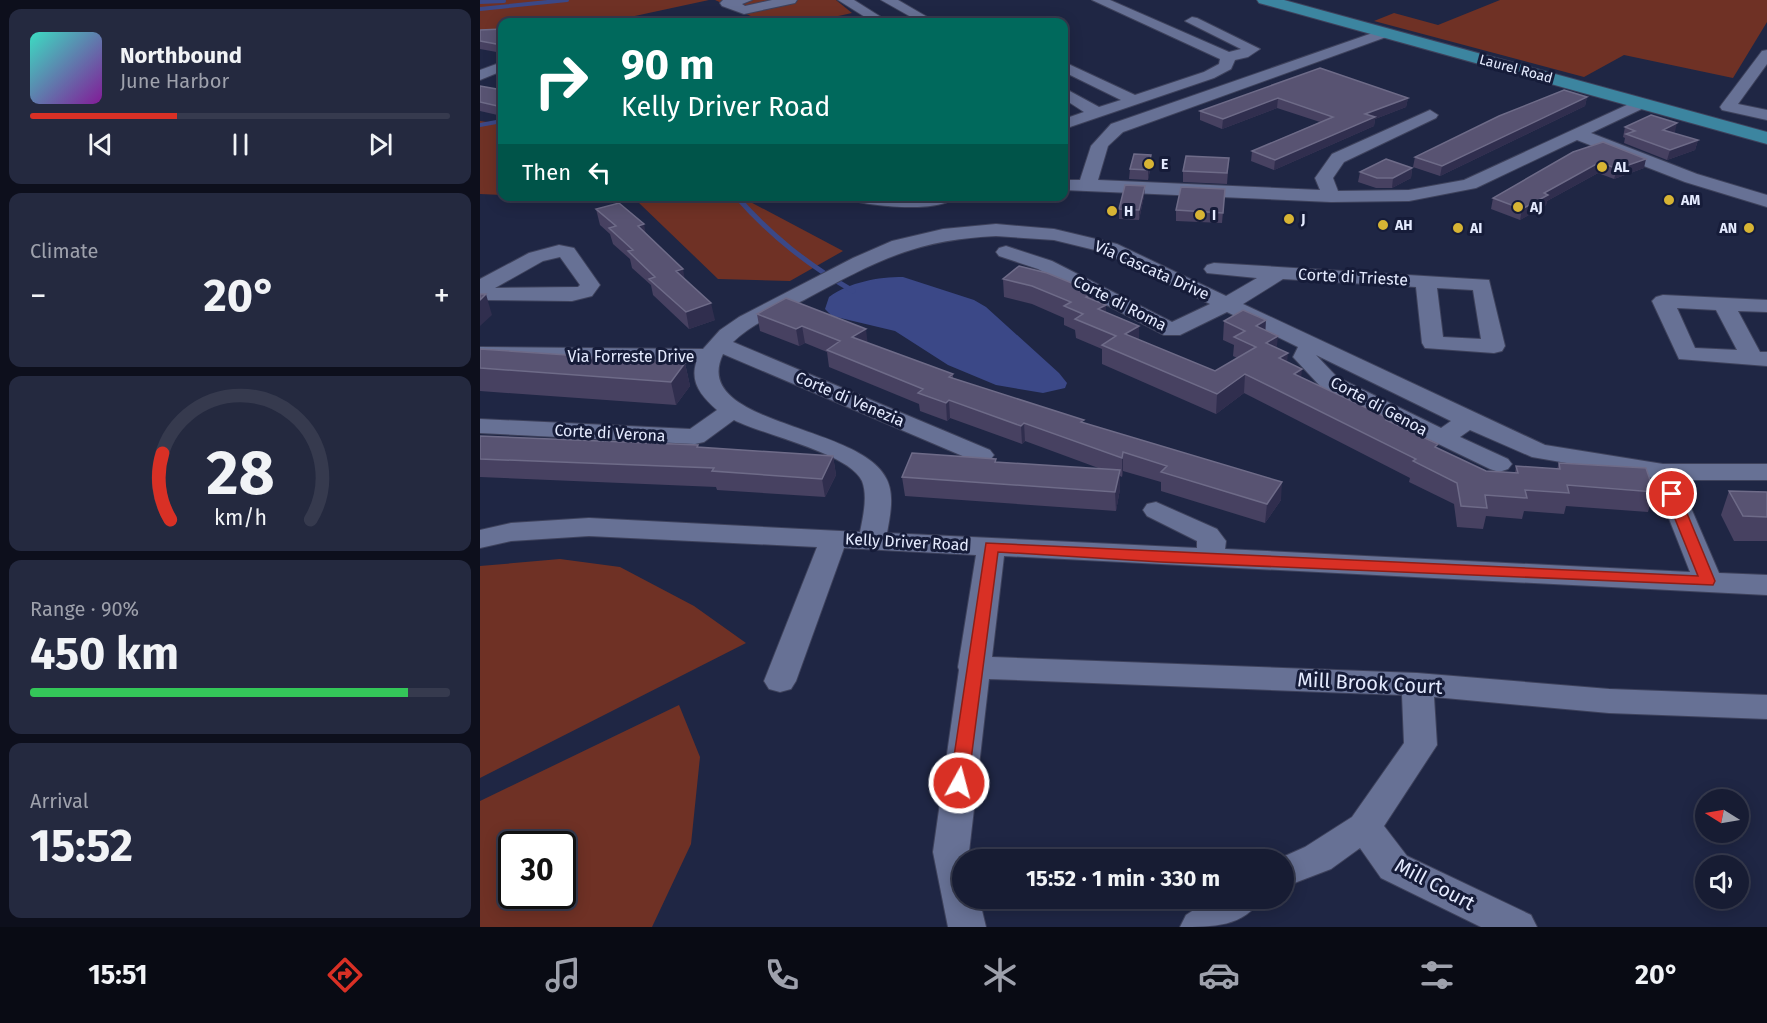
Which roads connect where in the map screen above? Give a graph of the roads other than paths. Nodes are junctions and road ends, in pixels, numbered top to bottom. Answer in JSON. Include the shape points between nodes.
{"nodes":[{"id":1,"x":745,"y":0,"type":"edge"},
{"id":2,"x":790,"y":0,"type":"edge"},
{"id":3,"x":845,"y":0,"type":"edge"},
{"id":4,"x":888,"y":0,"type":"edge"},
{"id":5,"x":1141,"y":0,"type":"edge"},
{"id":6,"x":1265,"y":0,"type":"edge"},
{"id":7,"x":1106,"y":2,"type":"edge"},
{"id":8,"x":1163,"y":13,"type":"dead end"},
{"id":9,"x":1140,"y":16,"type":"junction"},
{"id":10,"x":1181,"y":16,"type":"dead end"},
{"id":11,"x":875,"y":18,"type":"edge"},
{"id":12,"x":922,"y":18,"type":"edge"},
{"id":13,"x":1384,"y":33,"type":"junction"},
{"id":14,"x":1767,"y":54,"type":"edge"},
{"id":15,"x":1226,"y":57,"type":"junction"},
{"id":16,"x":498,"y":68,"type":"edge"},
{"id":17,"x":1068,"y":68,"type":"edge"},
{"id":18,"x":480,"y":77,"type":"edge"},
{"id":19,"x":498,"y":82,"type":"edge"},
{"id":20,"x":1068,"y":95,"type":"edge"},
{"id":21,"x":1134,"y":100,"type":"junction"},
{"id":22,"x":1642,"y":104,"type":"junction"},
{"id":23,"x":1098,"y":113,"type":"junction"},
{"id":24,"x":1430,"y":115,"type":"dead end"},
{"id":25,"x":1767,"y":115,"type":"edge"},
{"id":26,"x":1068,"y":123,"type":"edge"},
{"id":27,"x":1575,"y":133,"type":"junction"},
{"id":28,"x":1767,"y":138,"type":"edge"},
{"id":29,"x":1068,"y":185,"type":"edge"},
{"id":30,"x":1088,"y":185,"type":"junction"},
{"id":31,"x":1331,"y":196,"type":"junction"},
{"id":32,"x":872,"y":201,"type":"edge"},
{"id":33,"x":914,"y":201,"type":"edge"},
{"id":34,"x":1767,"y":201,"type":"edge"},
{"id":35,"x":1079,"y":239,"type":"junction"},
{"id":36,"x":1006,"y":252,"type":"dead end"},
{"id":37,"x":1045,"y":265,"type":"junction"},
{"id":38,"x":1214,"y":269,"type":"dead end"},
{"id":39,"x":1279,"y":273,"type":"junction"},
{"id":40,"x":1426,"y":281,"type":"dead end"},
{"id":41,"x":480,"y":288,"type":"edge"},
{"id":42,"x":480,"y":294,"type":"edge"},
{"id":43,"x":1227,"y":304,"type":"junction"},
{"id":44,"x":1724,"y":304,"type":"junction"},
{"id":45,"x":1767,"y":306,"type":"edge"},
{"id":46,"x":1314,"y":346,"type":"junction"},
{"id":47,"x":714,"y":350,"type":"junction"},
{"id":48,"x":480,"y":354,"type":"edge"},
{"id":49,"x":1760,"y":359,"type":"edge"},
{"id":50,"x":732,"y":410,"type":"junction"},
{"id":51,"x":1468,"y":419,"type":"junction"},
{"id":52,"x":480,"y":426,"type":"edge"},
{"id":53,"x":1443,"y":439,"type":"junction"},
{"id":54,"x":981,"y":455,"type":"edge"},
{"id":55,"x":1499,"y":464,"type":"dead end"},
{"id":56,"x":1663,"y":472,"type":"junction"},
{"id":57,"x":1767,"y":472,"type":"edge"},
{"id":58,"x":1156,"y":510,"type":"dead end"},
{"id":59,"x":834,"y":538,"type":"junction"},
{"id":60,"x":480,"y":539,"type":"edge"},
{"id":61,"x":873,"y":539,"type":"junction"},
{"id":62,"x":991,"y":546,"type":"junction"},
{"id":63,"x":1210,"y":559,"type":"junction"},
{"id":64,"x":1708,"y":581,"type":"junction"},
{"id":65,"x":1767,"y":585,"type":"edge"},
{"id":66,"x":974,"y":667,"type":"junction"},
{"id":67,"x":780,"y":681,"type":"dead end"},
{"id":68,"x":1417,"y":684,"type":"junction"},
{"id":69,"x":1767,"y":707,"type":"edge"},
{"id":70,"x":1364,"y":827,"type":"junction"},
{"id":71,"x":1294,"y":868,"type":"edge"},
{"id":72,"x":1226,"y":909,"type":"edge"},
{"id":73,"x":967,"y":927,"type":"edge"},
{"id":74,"x":1199,"y":927,"type":"edge"},
{"id":75,"x":1518,"y":927,"type":"edge"}],
"edges":[{"from":1,"to":2,"type":"street","via":[[727,3],[744,10]]},
{"from":3,"to":11,"type":"street"},
{"from":4,"to":12,"type":"street"},
{"from":5,"to":7,"type":"street"},
{"from":6,"to":13,"type":"main road","name":"Laurel Road"},
{"from":7,"to":9,"type":"street"},
{"from":8,"to":9,"type":"street"},
{"from":9,"to":15,"type":"street"},
{"from":10,"to":15,"type":"street","via":[[1253,49]]},
{"from":13,"to":22,"type":"main road","name":"Laurel Road"},
{"from":13,"to":30,"type":"street","via":[[1117,128],[1100,141]]},
{"from":14,"to":25,"type":"street","via":[[1728,107]]},
{"from":15,"to":21,"type":"street","via":[[1226,66],[1209,75]]},
{"from":16,"to":18,"type":"street"},
{"from":17,"to":21,"type":"street"},
{"from":18,"to":19,"type":"street"},
{"from":20,"to":23,"type":"street"},
{"from":21,"to":23,"type":"street"},
{"from":22,"to":27,"type":"street"},
{"from":22,"to":28,"type":"main road","name":"Laurel Road"},
{"from":23,"to":26,"type":"street"},
{"from":24,"to":31,"type":"street","via":[[1338,158],[1324,178]]},
{"from":27,"to":31,"type":"street","via":[[1470,184],[1439,193]]},
{"from":27,"to":34,"type":"street","via":[[1691,178]]},
{"from":29,"to":30,"type":"street"},
{"from":30,"to":31,"type":"street"},
{"from":32,"to":33,"type":"street"},
{"from":35,"to":37,"type":"street"},
{"from":35,"to":43,"type":"street","name":"Via Cascata Drive","via":[[1125,254]]},
{"from":35,"to":47,"type":"street","name":"Via Cascata Drive","via":[[1014,231],[944,235],[889,249],[743,323]]},
{"from":36,"to":37,"type":"street","name":"Corte di Roma"},
{"from":37,"to":43,"type":"street","name":"Corte di Roma","via":[[1172,330]]},
{"from":38,"to":39,"type":"street","name":"Corte di Trieste"},
{"from":39,"to":40,"type":"street","name":"Corte di Trieste"},
{"from":39,"to":43,"type":"street","name":"Corte di Trieste"},
{"from":41,"to":42,"type":"street","via":[[556,250],[567,252],[590,285],[585,292],[572,295]]},
{"from":43,"to":46,"type":"street","name":"Via Cascata Drive"},
{"from":44,"to":45,"type":"street"},
{"from":44,"to":49,"type":"street"},
{"from":44,"to":49,"type":"street","via":[[1664,301],[1687,354]]},
{"from":46,"to":51,"type":"street","name":"Via Cascata Drive"},
{"from":46,"to":53,"type":"street","name":"Corte di Genoa","via":[[1304,357],[1329,382]]},
{"from":47,"to":48,"type":"street","name":"Via Forreste Drive"},
{"from":47,"to":50,"type":"street","via":[[706,382],[720,402]]},
{"from":47,"to":54,"type":"street","name":"Corte di Venezia"},
{"from":50,"to":52,"type":"street","name":"Corte di Verona","via":[[695,437]]},
{"from":50,"to":61,"type":"street","via":[[845,455],[867,468],[877,490]]},
{"from":51,"to":53,"type":"street","name":"Corte di Genoa"},
{"from":51,"to":56,"type":"street","name":"Via Cascata Drive","via":[[1541,452]]},
{"from":53,"to":55,"type":"street","name":"Corte di Genoa"},
{"from":56,"to":57,"type":"street","name":"Via Cascata Drive"},
{"from":56,"to":64,"type":"street"},
{"from":58,"to":63,"type":"street","via":[[1207,535],[1212,541]]},
{"from":59,"to":60,"type":"street","name":"Kelly Driver Road","via":[[589,527],[511,532]]},
{"from":59,"to":61,"type":"street","name":"Kelly Driver Road"},
{"from":59,"to":67,"type":"street"},
{"from":61,"to":62,"type":"street","name":"Kelly Driver Road"},
{"from":62,"to":63,"type":"street","name":"Kelly Driver Road"},
{"from":62,"to":66,"type":"street"},
{"from":63,"to":64,"type":"street","name":"Kelly Driver Road"},
{"from":64,"to":65,"type":"street","name":"Kelly Driver Road"},
{"from":66,"to":68,"type":"street","name":"Mill Brook Court"},
{"from":66,"to":73,"type":"street","via":[[951,852]]},
{"from":68,"to":69,"type":"street","name":"Mill Brook Court","via":[[1609,700]]},
{"from":68,"to":70,"type":"street","via":[[1421,745]]},
{"from":70,"to":71,"type":"street","via":[[1318,858]]},
{"from":70,"to":75,"type":"street","name":"Mill Court","via":[[1394,867]]},
{"from":72,"to":74,"type":"street"}]}
